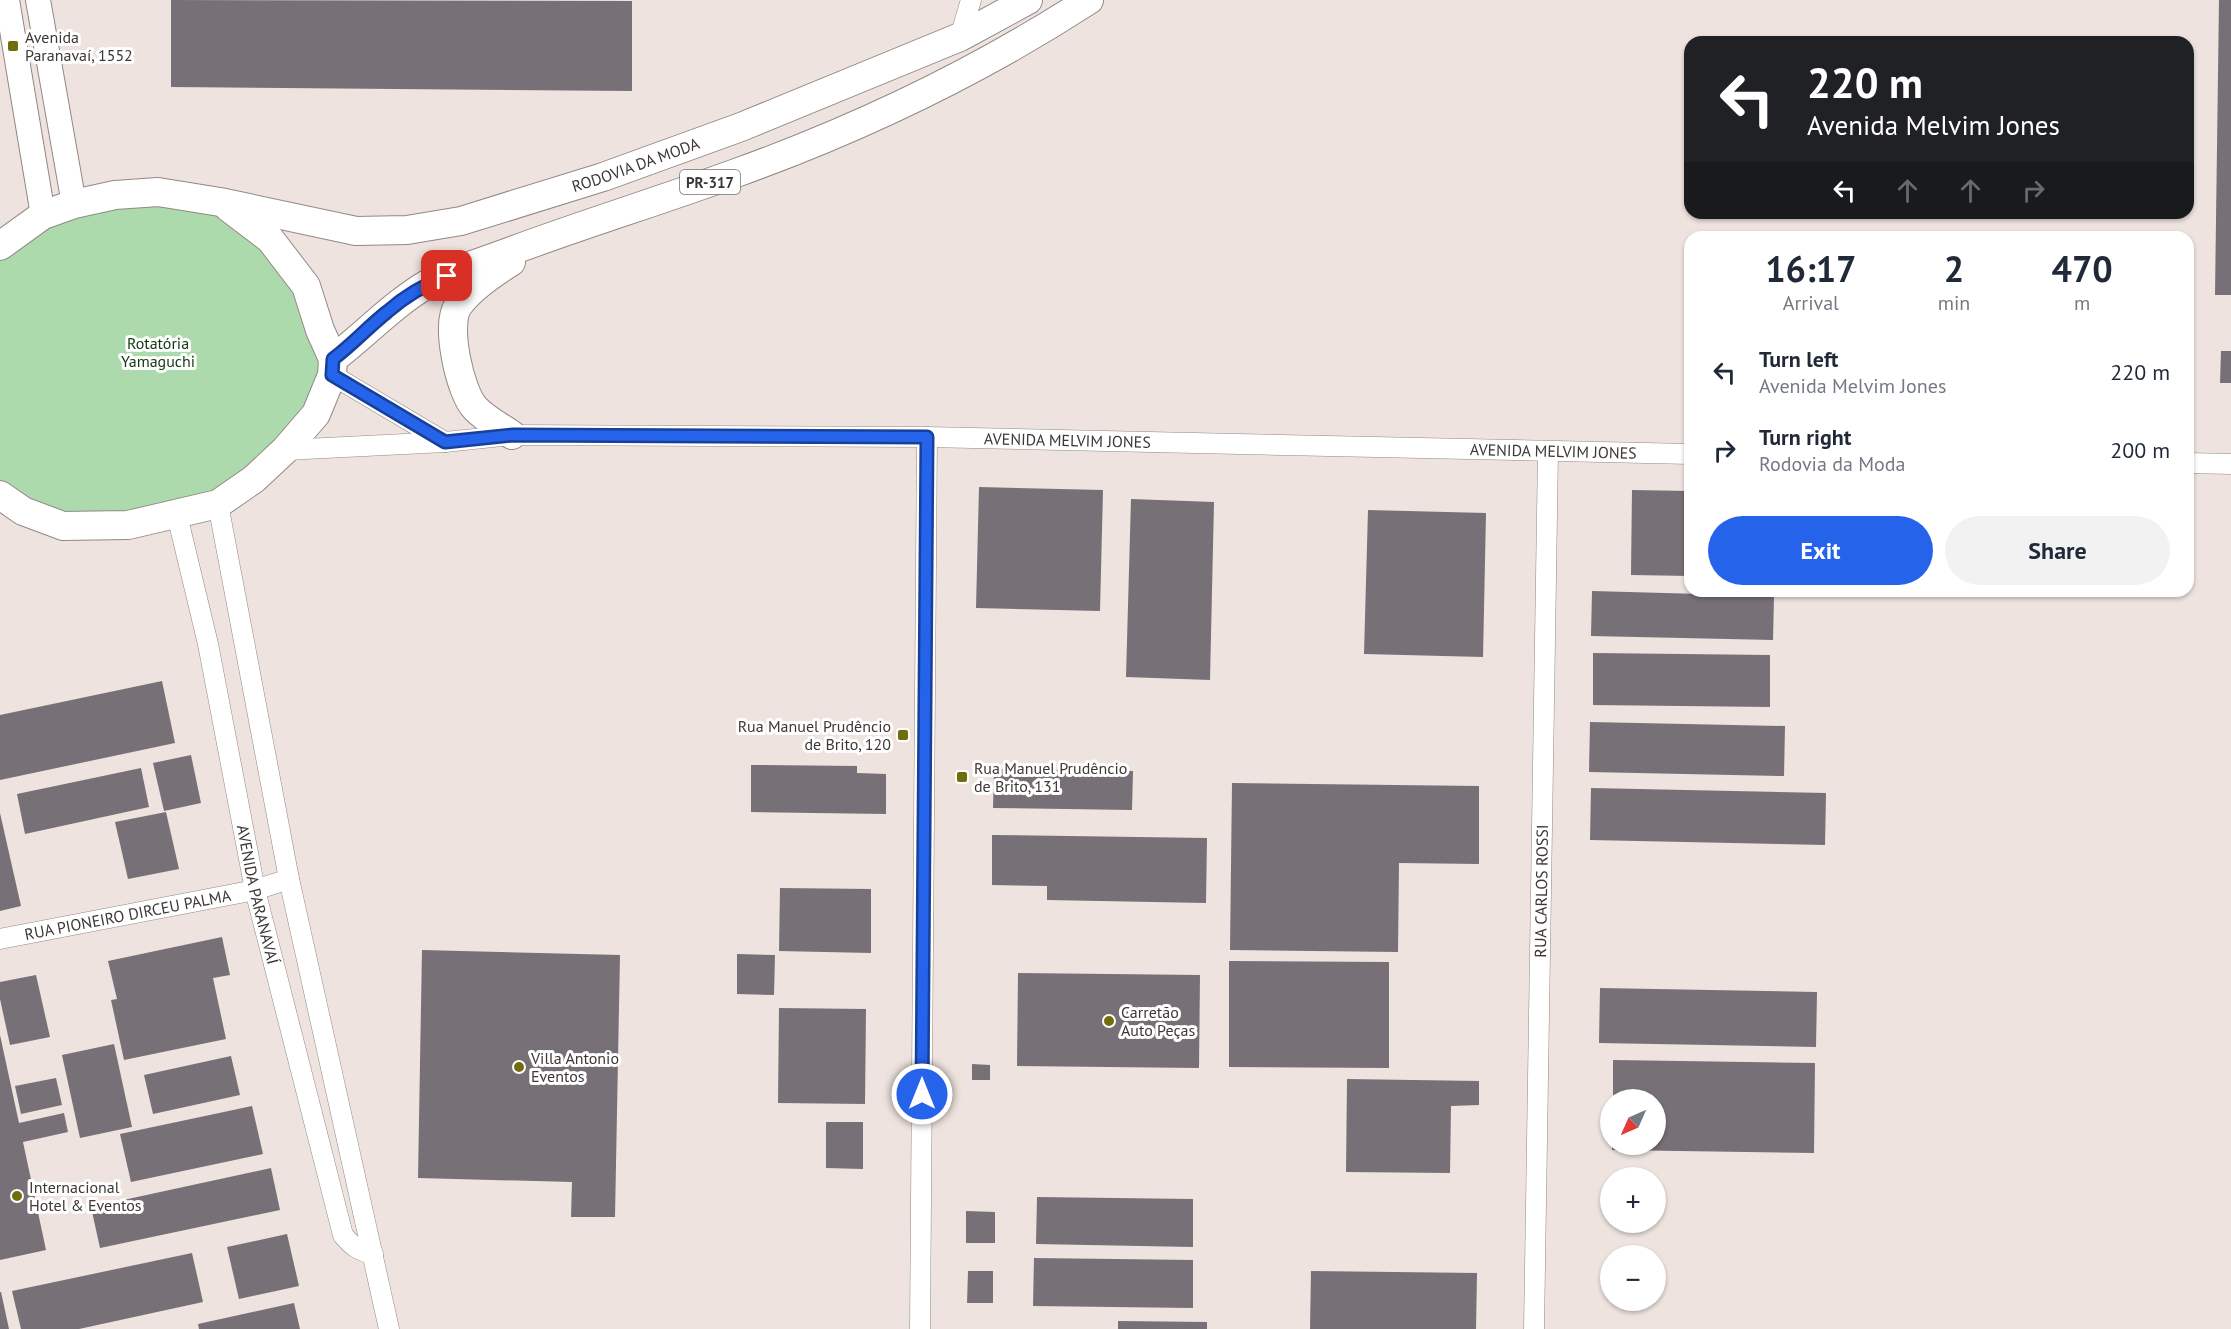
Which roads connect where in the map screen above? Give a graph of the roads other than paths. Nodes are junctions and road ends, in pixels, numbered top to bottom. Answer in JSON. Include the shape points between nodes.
{"nodes":[{"id":1,"x":7,"y":0,"type":"edge"},
{"id":2,"x":39,"y":0,"type":"edge"},
{"id":3,"x":970,"y":0,"type":"edge"},
{"id":4,"x":1028,"y":0,"type":"edge"},
{"id":5,"x":1089,"y":0,"type":"edge"},
{"id":6,"x":960,"y":38,"type":"junction"},
{"id":7,"x":220,"y":202,"type":"junction"},
{"id":8,"x":74,"y":204,"type":"junction"},
{"id":9,"x":44,"y":215,"type":"junction"},
{"id":10,"x":545,"y":239,"type":"junction"},
{"id":11,"x":0,"y":246,"type":"edge"},
{"id":12,"x":333,"y":367,"type":"junction"},
{"id":13,"x":513,"y":435,"type":"junction"},
{"id":14,"x":927,"y":437,"type":"junction"},
{"id":15,"x":445,"y":442,"type":"junction"},
{"id":16,"x":285,"y":450,"type":"junction"},
{"id":17,"x":1548,"y":452,"type":"junction"},
{"id":18,"x":1684,"y":454,"type":"edge"},
{"id":19,"x":2194,"y":463,"type":"edge"},
{"id":20,"x":2231,"y":464,"type":"edge"},
{"id":21,"x":0,"y":495,"type":"edge"},
{"id":22,"x":218,"y":504,"type":"junction"},
{"id":23,"x":177,"y":515,"type":"junction"},
{"id":24,"x":289,"y":879,"type":"junction"},
{"id":25,"x":255,"y":891,"type":"junction"},
{"id":26,"x":0,"y":939,"type":"edge"},
{"id":27,"x":373,"y":1254,"type":"junction"},
{"id":28,"x":389,"y":1329,"type":"edge"},
{"id":29,"x":920,"y":1329,"type":"edge"},
{"id":30,"x":1534,"y":1329,"type":"edge"}],
"edges":[{"from":1,"to":9,"type":"main road"},
{"from":2,"to":8,"type":"main road"},
{"from":3,"to":6,"type":"street"},
{"from":4,"to":6,"type":"highway","name":"RODOVIA DA MODA","number":"PR-317"},
{"from":5,"to":10,"type":"highway","number":"PR-317","via":[[999,55],[834,134]]},
{"from":6,"to":7,"type":"highway","name":"RODOVIA DA MODA","number":"PR-317","via":[[730,131],[603,177],[461,221],[407,230],[356,231]]},
{"from":7,"to":8,"type":"highway","via":[[158,192],[115,195]]},
{"from":7,"to":12,"type":"highway","via":[[270,239],[306,286]]},
{"from":8,"to":9,"type":"highway"},
{"from":9,"to":11,"type":"highway"},
{"from":10,"to":12,"type":"highway","number":"PR-317","via":[[430,283],[387,311]]},
{"from":10,"to":13,"type":"highway","via":[[488,277],[457,308],[452,344],[461,380],[474,407]]},
{"from":12,"to":15,"type":"street"},
{"from":12,"to":16,"type":"highway","via":[[316,414]]},
{"from":13,"to":14,"type":"street","name":"AVENIDA MELVIM JONES"},
{"from":13,"to":15,"type":"street","name":"AVENIDA MELVIM JONES"},
{"from":14,"to":17,"type":"street","name":"AVENIDA MELVIM JONES"},
{"from":14,"to":29,"type":"street"},
{"from":15,"to":16,"type":"street","name":"AVENIDA MELVIM JONES"},
{"from":16,"to":22,"type":"highway"},
{"from":17,"to":18,"type":"street","name":"AVENIDA MELVIM JONES"},
{"from":17,"to":30,"type":"street","name":"RUA CARLOS ROSSI"},
{"from":19,"to":20,"type":"street"},
{"from":21,"to":23,"type":"highway","via":[[23,511],[63,526],[128,525]]},
{"from":22,"to":23,"type":"highway"},
{"from":22,"to":24,"type":"street","name":"AVENIDA PARANAVAÍ"},
{"from":23,"to":25,"type":"street","name":"AVENIDA PARANAVAÍ","via":[[208,644]]},
{"from":24,"to":25,"type":"street","name":"RUA PIONEIRO DIRCEU PALMA"},
{"from":24,"to":27,"type":"street","name":"AVENIDA PARANAVAÍ"},
{"from":25,"to":26,"type":"street","name":"RUA PIONEIRO DIRCEU PALMA"},
{"from":25,"to":27,"type":"street","name":"AVENIDA PARANAVAÍ","via":[[343,1235],[361,1251]]},
{"from":27,"to":28,"type":"street","name":"AVENIDA PARANAVAÍ"}]}
